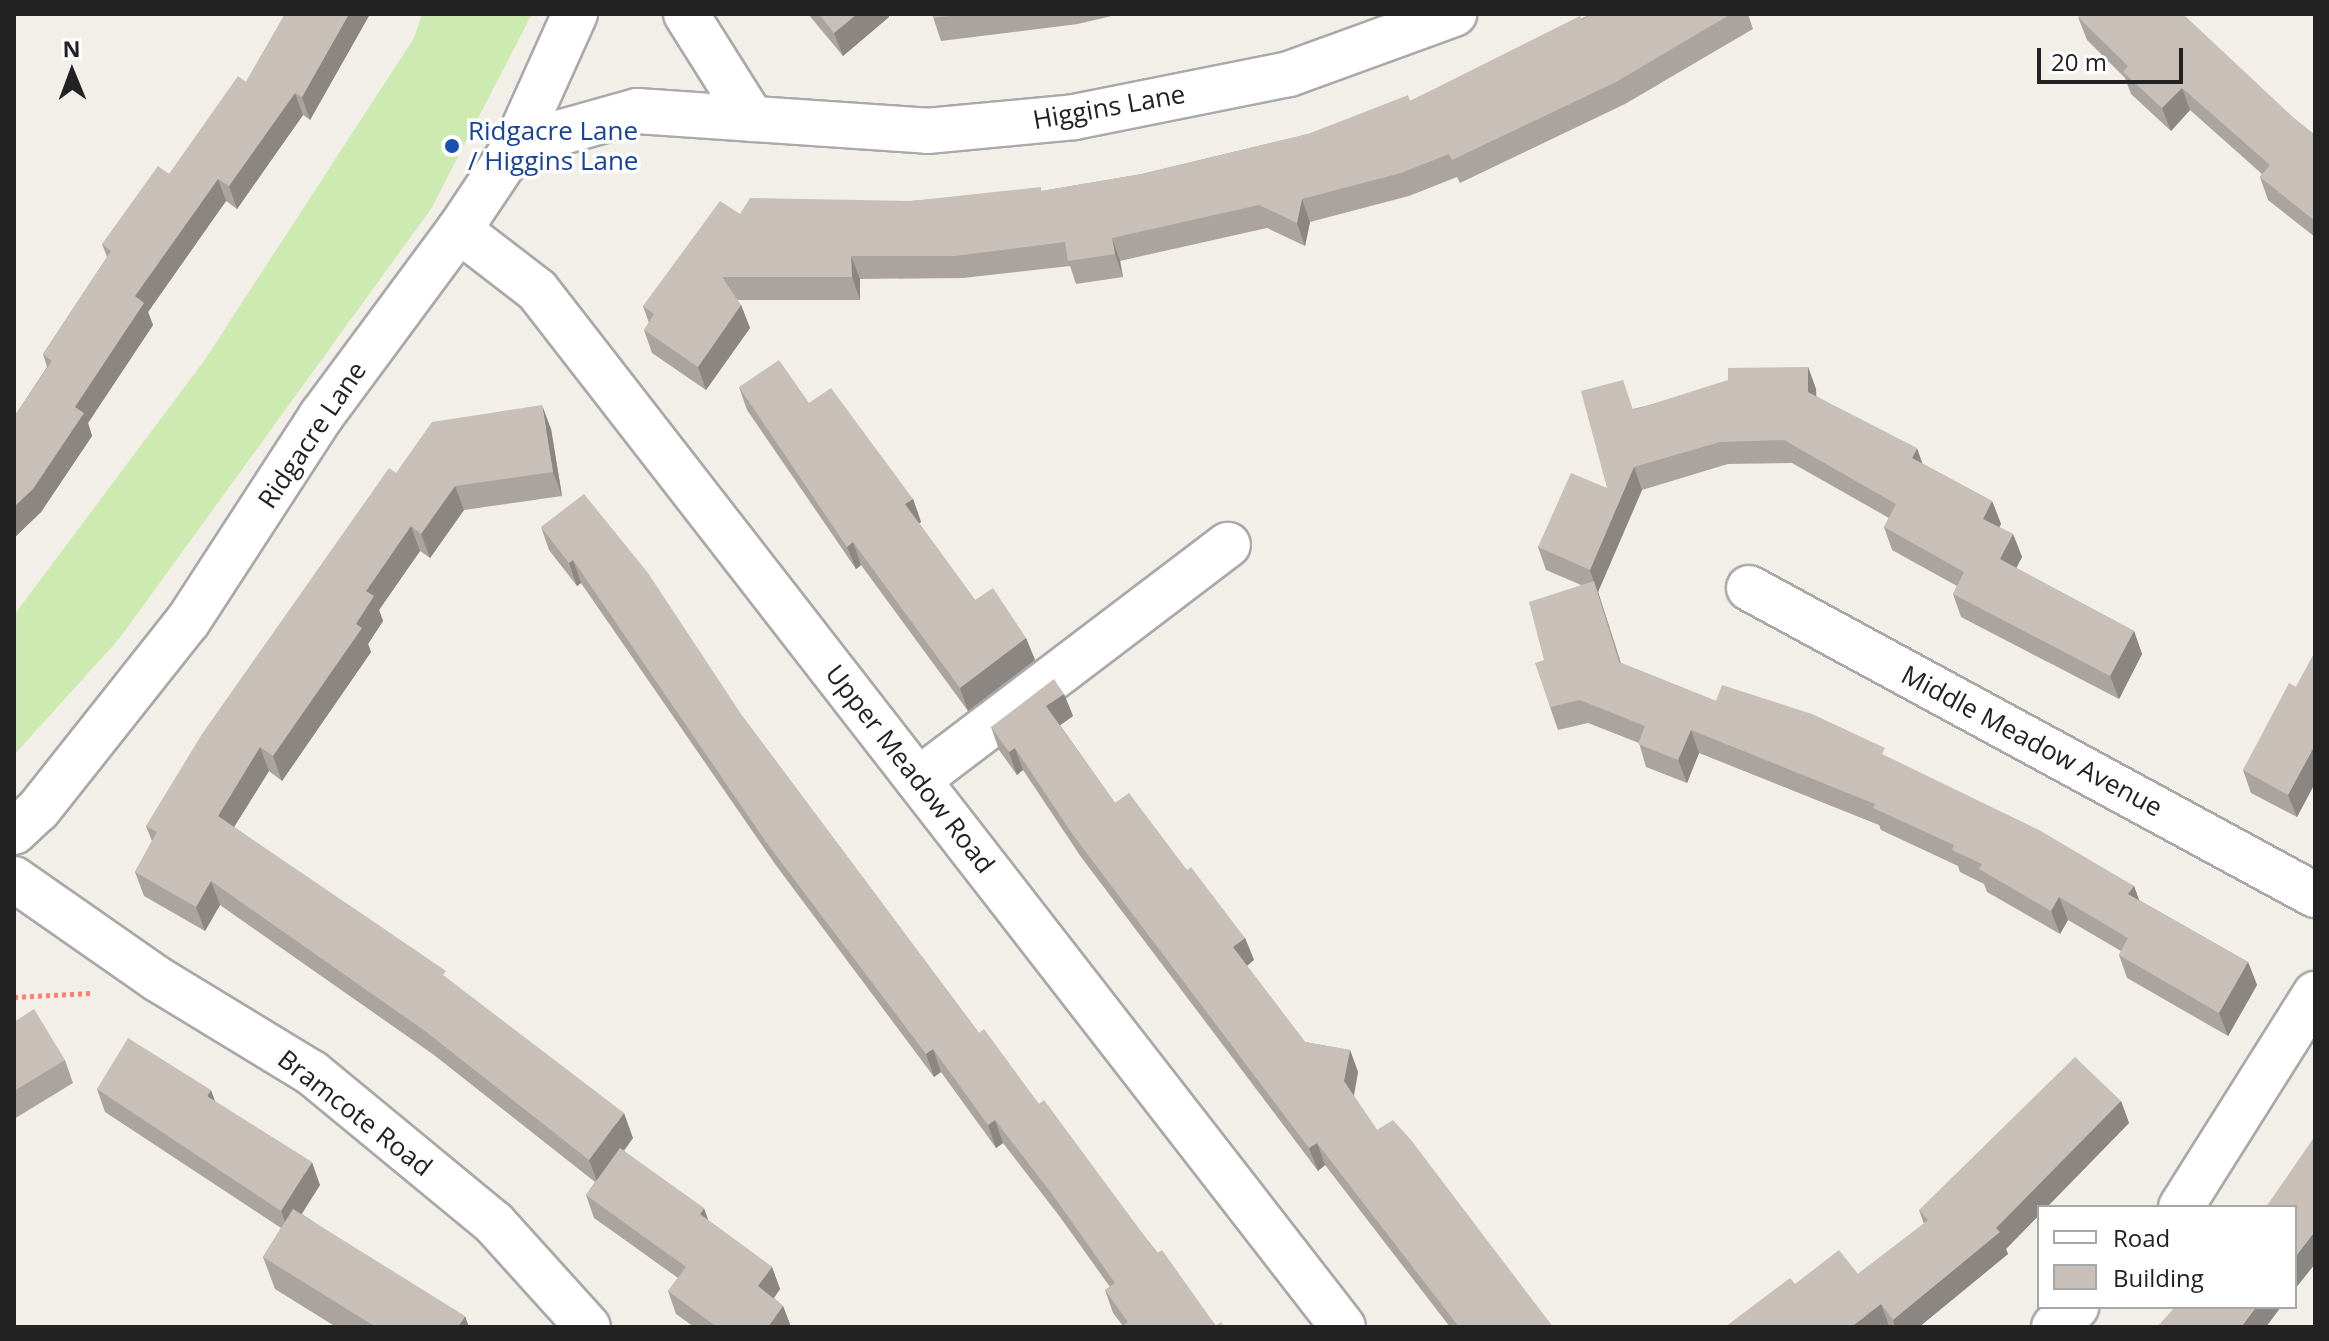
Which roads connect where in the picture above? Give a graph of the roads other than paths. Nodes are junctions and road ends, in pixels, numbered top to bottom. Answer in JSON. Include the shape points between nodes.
{"nodes":[{"id":1,"x":575,"y":14,"type":"edge"},
{"id":2,"x":686,"y":14,"type":"edge"},
{"id":3,"x":1454,"y":14,"type":"edge"},
{"id":4,"x":752,"y":119,"type":"junction"},
{"id":5,"x":516,"y":145,"type":"junction"},
{"id":6,"x":459,"y":230,"type":"junction"},
{"id":7,"x":1228,"y":545,"type":"dead end"},
{"id":8,"x":1749,"y":588,"type":"dead end"},
{"id":9,"x":918,"y":780,"type":"junction"},
{"id":10,"x":14,"y":832,"type":"edge"},
{"id":11,"x":14,"y":879,"type":"edge"},
{"id":12,"x":2315,"y":895,"type":"edge"},
{"id":13,"x":2315,"y":994,"type":"edge"},
{"id":14,"x":2182,"y":1205,"type":"edge"},
{"id":15,"x":2074,"y":1309,"type":"edge"},
{"id":16,"x":588,"y":1327,"type":"edge"},
{"id":17,"x":1343,"y":1327,"type":"edge"},
{"id":18,"x":2054,"y":1327,"type":"edge"}],
"edges":[{"from":1,"to":5,"type":"street","name":"Ridgacre Lane"},
{"from":2,"to":4,"type":"street"},
{"from":3,"to":4,"type":"street","name":"Higgins Lane","via":[[1289,74],[1074,117],[927,131]]},
{"from":4,"to":5,"type":"street","name":"Higgins Lane","via":[[637,111]]},
{"from":5,"to":6,"type":"street","name":"Ridgacre Lane"},
{"from":6,"to":9,"type":"street","name":"Upper Meadow Road","via":[[537,290]]},
{"from":6,"to":10,"type":"street","name":"Ridgacre Lane","via":[[322,415],[188,621],[38,810]]},
{"from":7,"to":9,"type":"street"},
{"from":8,"to":12,"type":"street","name":"Middle Meadow Avenue"},
{"from":9,"to":17,"type":"street","name":"Upper Meadow Road"},
{"from":11,"to":16,"type":"street","name":"Bramcote Road","via":[[159,980],[312,1073],[494,1223]]},
{"from":13,"to":14,"type":"street"},
{"from":15,"to":18,"type":"street"}]}
